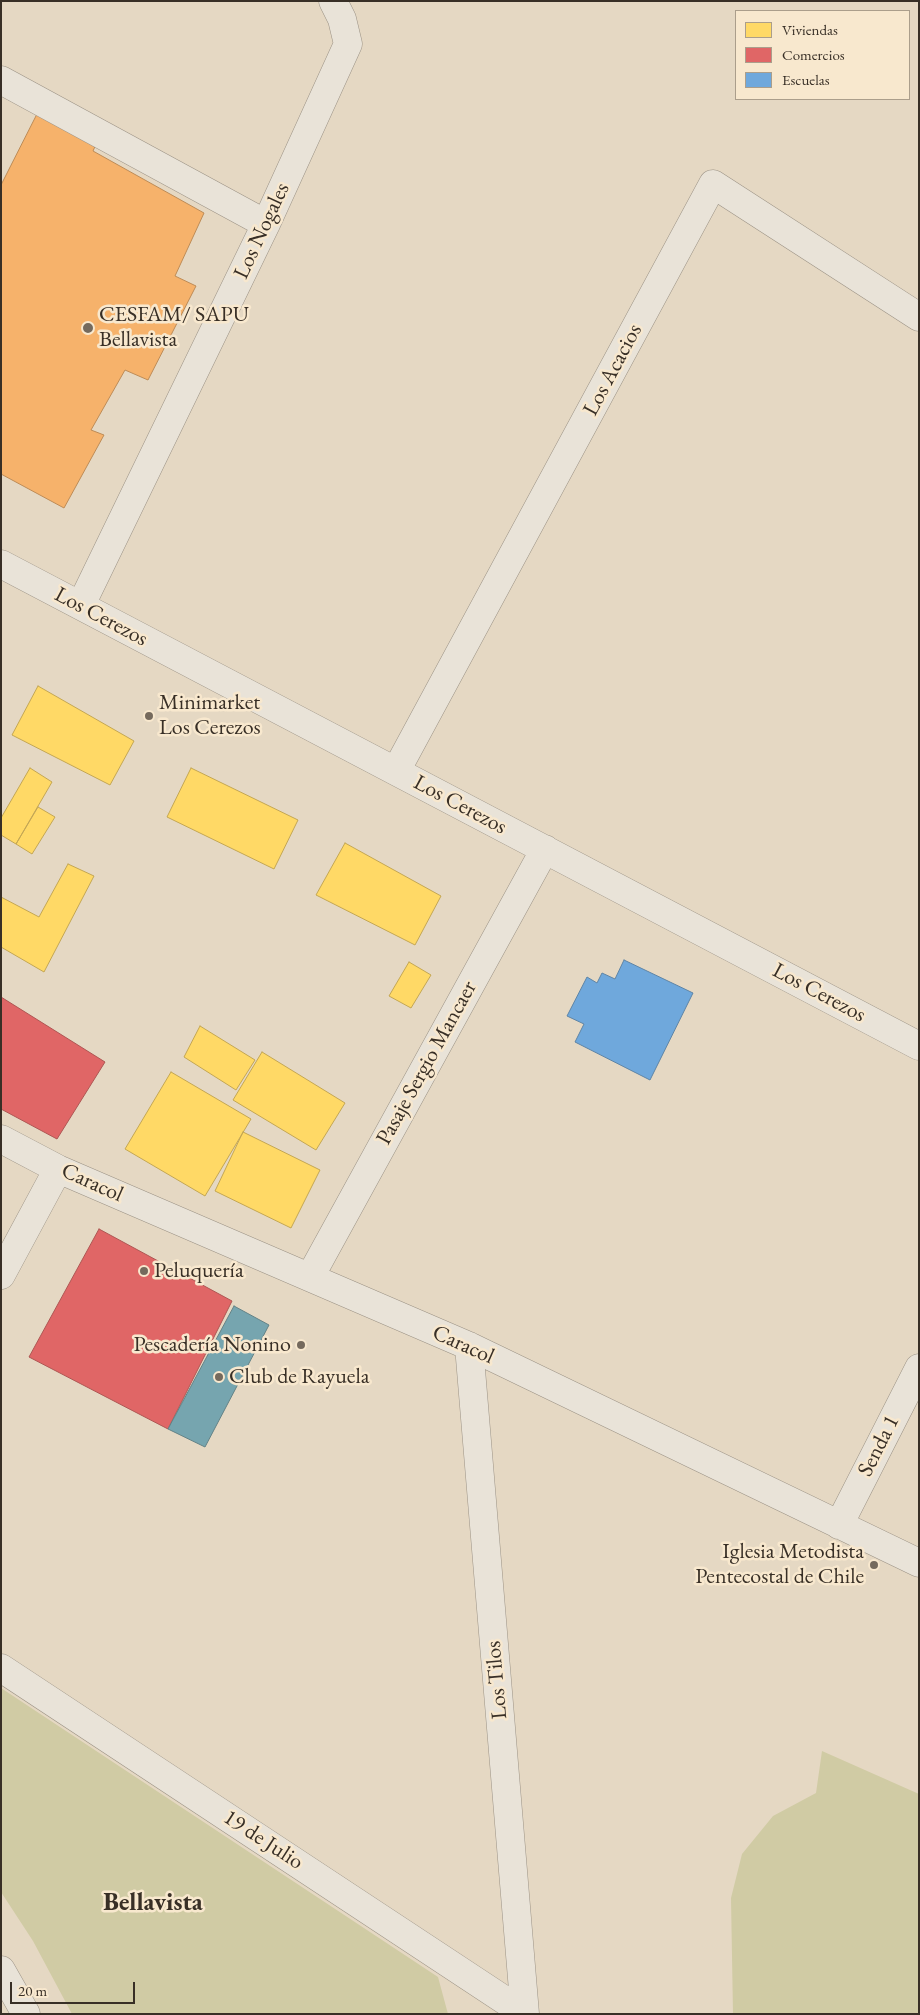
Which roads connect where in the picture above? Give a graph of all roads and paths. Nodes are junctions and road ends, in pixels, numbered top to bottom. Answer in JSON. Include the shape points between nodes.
{"nodes":[{"id":1,"x":333,"y":1,"type":"edge"},
{"id":2,"x":1,"y":80,"type":"edge"},
{"id":3,"x":266,"y":224,"type":"junction"},
{"id":4,"x":919,"y":317,"type":"edge"},
{"id":5,"x":1,"y":564,"type":"edge"},
{"id":6,"x":80,"y":606,"type":"junction"},
{"id":7,"x":396,"y":771,"type":"junction"},
{"id":8,"x":544,"y":849,"type":"junction"},
{"id":9,"x":919,"y":1046,"type":"edge"},
{"id":10,"x":1,"y":1139,"type":"edge"},
{"id":11,"x":58,"y":1169,"type":"junction"},
{"id":12,"x":1,"y":1275,"type":"edge"},
{"id":13,"x":310,"y":1278,"type":"junction"},
{"id":14,"x":469,"y":1346,"type":"junction"},
{"id":15,"x":919,"y":1368,"type":"edge"},
{"id":16,"x":839,"y":1525,"type":"junction"},
{"id":17,"x":919,"y":1563,"type":"edge"},
{"id":18,"x":1,"y":1668,"type":"edge"},
{"id":19,"x":1,"y":1970,"type":"edge"},
{"id":20,"x":524,"y":2013,"type":"edge"},
{"id":21,"x":26,"y":2014,"type":"edge"}],
"edges":[{"from":1,"to":3,"type":"street","name":"Los Nogales","via":[[342,19],[348,44]]},
{"from":2,"to":3,"type":"street"},
{"from":3,"to":6,"type":"street","name":"Los Nogales"},
{"from":4,"to":7,"type":"street","name":"Los Acacios","via":[[713,184]]},
{"from":5,"to":6,"type":"street","name":"Los Cerezos"},
{"from":6,"to":7,"type":"street","name":"Los Cerezos"},
{"from":7,"to":8,"type":"street","name":"Los Cerezos"},
{"from":8,"to":9,"type":"street","name":"Los Cerezos"},
{"from":8,"to":13,"type":"street","name":"Pasaje Sergio Mancaer"},
{"from":10,"to":11,"type":"street","name":"Caracol"},
{"from":11,"to":12,"type":"street"},
{"from":11,"to":13,"type":"street","name":"Caracol"},
{"from":13,"to":14,"type":"street","name":"Caracol"},
{"from":14,"to":16,"type":"street","name":"Caracol"},
{"from":14,"to":20,"type":"street","name":"Los Tilos"},
{"from":15,"to":16,"type":"street","name":"Senda 1"},
{"from":16,"to":17,"type":"street","name":"Caracol"},
{"from":18,"to":20,"type":"street","name":"19 de Julio"},
{"from":19,"to":21,"type":"street"}]}
